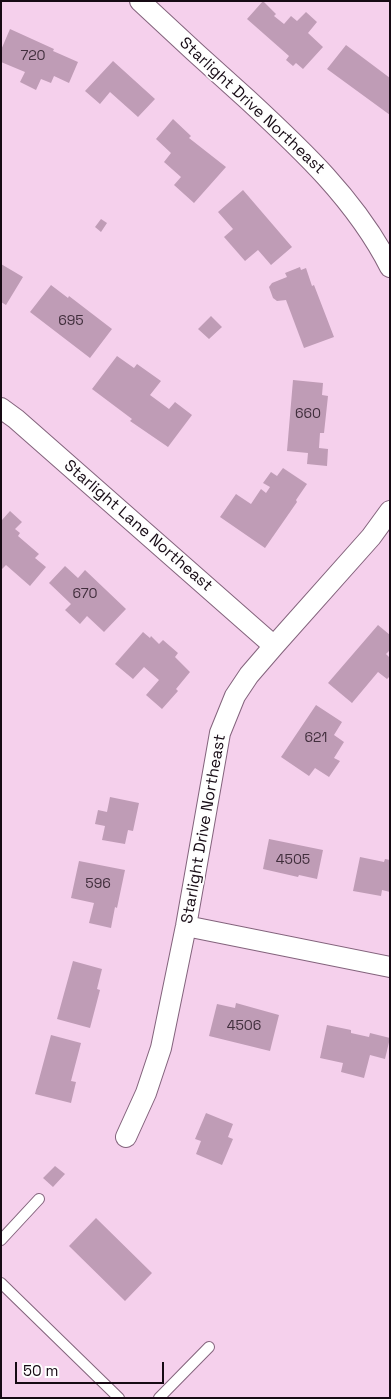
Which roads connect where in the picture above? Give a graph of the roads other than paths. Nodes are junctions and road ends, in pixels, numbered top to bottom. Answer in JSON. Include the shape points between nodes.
{"nodes":[{"id":1,"x":140,"y":1,"type":"edge"},
{"id":2,"x":390,"y":267,"type":"edge"},
{"id":3,"x":1,"y":408,"type":"edge"},
{"id":4,"x":390,"y":511,"type":"edge"},
{"id":5,"x":274,"y":646,"type":"junction"},
{"id":6,"x":186,"y":926,"type":"junction"},
{"id":7,"x":390,"y":967,"type":"edge"},
{"id":8,"x":126,"y":1137,"type":"dead end"},
{"id":9,"x":39,"y":1199,"type":"dead end"},
{"id":10,"x":1,"y":1240,"type":"edge"},
{"id":11,"x":1,"y":1283,"type":"edge"},
{"id":12,"x":209,"y":1347,"type":"dead end"},
{"id":13,"x":119,"y":1398,"type":"edge"},
{"id":14,"x":159,"y":1398,"type":"edge"}],
"edges":[{"from":1,"to":2,"type":"street","name":"Starlight Drive Northeast","via":[[302,150],[361,220]]},
{"from":3,"to":5,"type":"street","name":"Starlight Lane Northeast"},
{"from":4,"to":5,"type":"street","name":"Starlight Drive Northeast","via":[[371,537]]},
{"from":5,"to":6,"type":"street","name":"Starlight Drive Northeast","via":[[235,696],[220,733]]},
{"from":6,"to":7,"type":"street"},
{"from":6,"to":8,"type":"street","name":"Starlight Drive Northeast","via":[[161,1048],[146,1093]]},
{"from":9,"to":10,"type":"lane"},
{"from":11,"to":13,"type":"lane"},
{"from":12,"to":14,"type":"lane"}]}
